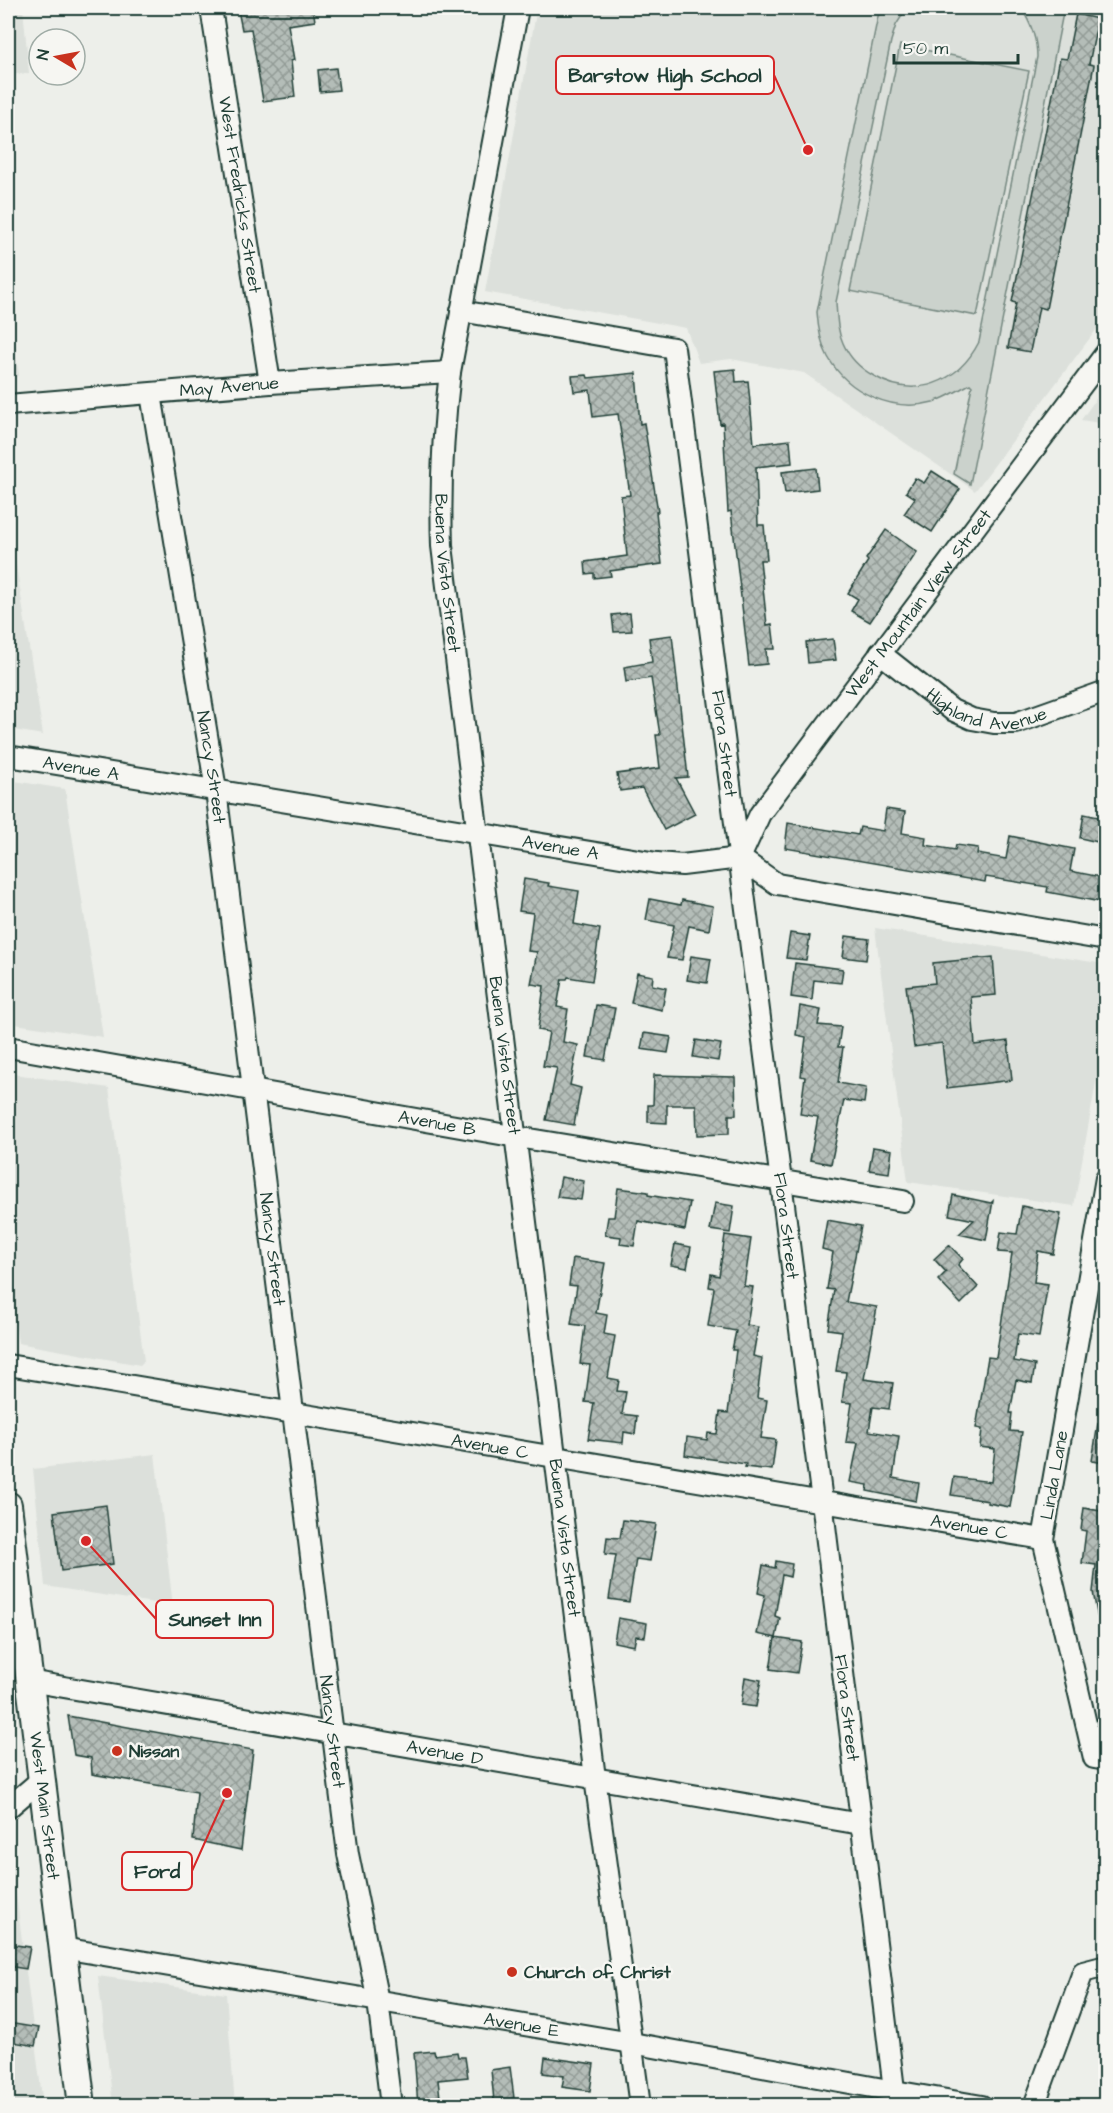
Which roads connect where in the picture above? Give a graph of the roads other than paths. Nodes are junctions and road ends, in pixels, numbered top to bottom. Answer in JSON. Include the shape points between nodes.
{"nodes":[{"id":1,"x":211,"y":8,"type":"edge"},
{"id":2,"x":518,"y":8,"type":"edge"},
{"id":3,"x":461,"y":311,"type":"junction"},
{"id":4,"x":1106,"y":353,"type":"edge"},
{"id":5,"x":450,"y":372,"type":"junction"},
{"id":6,"x":270,"y":383,"type":"junction"},
{"id":7,"x":151,"y":394,"type":"junction"},
{"id":8,"x":8,"y":405,"type":"edge"},
{"id":9,"x":880,"y":653,"type":"junction"},
{"id":10,"x":1106,"y":691,"type":"edge"},
{"id":11,"x":8,"y":756,"type":"edge"},
{"id":12,"x":216,"y":790,"type":"junction"},
{"id":13,"x":478,"y":832,"type":"junction"},
{"id":14,"x":740,"y":858,"type":"junction"},
{"id":15,"x":1106,"y":940,"type":"edge"},
{"id":16,"x":8,"y":1047,"type":"edge"},
{"id":17,"x":253,"y":1089,"type":"junction"},
{"id":18,"x":517,"y":1137,"type":"junction"},
{"id":19,"x":1106,"y":1178,"type":"edge"},
{"id":20,"x":779,"y":1181,"type":"junction"},
{"id":21,"x":903,"y":1201,"type":"dead end"},
{"id":22,"x":8,"y":1365,"type":"edge"},
{"id":23,"x":293,"y":1412,"type":"junction"},
{"id":24,"x":557,"y":1458,"type":"junction"},
{"id":25,"x":822,"y":1501,"type":"junction"},
{"id":26,"x":8,"y":1505,"type":"edge"},
{"id":27,"x":1043,"y":1539,"type":"junction"},
{"id":28,"x":29,"y":1681,"type":"junction"},
{"id":29,"x":334,"y":1734,"type":"junction"},
{"id":30,"x":1106,"y":1760,"type":"edge"},
{"id":31,"x":596,"y":1778,"type":"junction"},
{"id":32,"x":42,"y":1779,"type":"junction"},
{"id":33,"x":8,"y":1808,"type":"edge"},
{"id":34,"x":861,"y":1824,"type":"junction"},
{"id":35,"x":62,"y":1948,"type":"junction"},
{"id":36,"x":1106,"y":1966,"type":"edge"},
{"id":37,"x":378,"y":2001,"type":"junction"},
{"id":38,"x":632,"y":2043,"type":"junction"},
{"id":39,"x":895,"y":2098,"type":"edge"},
{"id":40,"x":82,"y":2106,"type":"edge"},
{"id":41,"x":391,"y":2106,"type":"edge"},
{"id":42,"x":640,"y":2106,"type":"edge"},
{"id":43,"x":982,"y":2106,"type":"edge"},
{"id":44,"x":1034,"y":2106,"type":"edge"}],
"edges":[{"from":1,"to":6,"type":"street","name":"West Fredricks Street"},
{"from":2,"to":3,"type":"street","name":"Buena Vista Street"},
{"from":3,"to":5,"type":"street","name":"Buena Vista Street"},
{"from":3,"to":14,"type":"street","name":"Flora Street","via":[[674,348]]},
{"from":4,"to":9,"type":"street","name":"West Mountain View Street"},
{"from":5,"to":6,"type":"street","name":"May Avenue"},
{"from":5,"to":13,"type":"street","name":"Buena Vista Street","via":[[443,431],[442,546]]},
{"from":6,"to":7,"type":"street","name":"May Avenue"},
{"from":7,"to":8,"type":"street","name":"May Avenue"},
{"from":7,"to":12,"type":"street","name":"Nancy Street"},
{"from":9,"to":10,"type":"street","name":"Highland Avenue","via":[[952,710],[983,721],[1016,723]]},
{"from":9,"to":14,"type":"street","name":"West Mountain View Street","via":[[760,814]]},
{"from":11,"to":12,"type":"street","name":"Avenue A"},
{"from":12,"to":13,"type":"street","name":"Avenue A"},
{"from":12,"to":17,"type":"street","name":"Nancy Street"},
{"from":13,"to":14,"type":"street","name":"Avenue A","via":[[657,863],[682,865]]},
{"from":13,"to":18,"type":"street","name":"Buena Vista Street"},
{"from":14,"to":15,"type":"street","via":[[777,884]]},
{"from":14,"to":20,"type":"street","name":"Flora Street"},
{"from":16,"to":17,"type":"street","name":"Avenue B"},
{"from":17,"to":18,"type":"street","name":"Avenue B"},
{"from":17,"to":23,"type":"street","name":"Nancy Street"},
{"from":18,"to":20,"type":"street","name":"Avenue B"},
{"from":18,"to":24,"type":"street","name":"Buena Vista Street"},
{"from":19,"to":27,"type":"street","name":"Linda Lane"},
{"from":20,"to":21,"type":"street","name":"Avenue B"},
{"from":20,"to":25,"type":"street","name":"Flora Street"},
{"from":22,"to":23,"type":"street","name":"Avenue C"},
{"from":23,"to":24,"type":"street","name":"Avenue C"},
{"from":23,"to":29,"type":"street","name":"Nancy Street"},
{"from":24,"to":25,"type":"street","name":"Avenue C"},
{"from":24,"to":31,"type":"street","name":"Buena Vista Street"},
{"from":25,"to":27,"type":"street","name":"Avenue C"},
{"from":25,"to":34,"type":"street","name":"Flora Street"},
{"from":26,"to":28,"type":"main road","name":"West Main Street"},
{"from":27,"to":30,"type":"street","name":"Linda Lane","via":[[1094,1758]]},
{"from":28,"to":29,"type":"street","name":"Avenue D"},
{"from":28,"to":32,"type":"main road","name":"West Main Street"},
{"from":29,"to":31,"type":"street","name":"Avenue D"},
{"from":29,"to":37,"type":"street","name":"Nancy Street","via":[[348,1854]]},
{"from":31,"to":34,"type":"street","name":"Avenue D"},
{"from":31,"to":38,"type":"street","name":"Buena Vista Street"},
{"from":32,"to":33,"type":"street"},
{"from":32,"to":35,"type":"main road","name":"West Main Street"},
{"from":34,"to":39,"type":"street","name":"Flora Street"},
{"from":35,"to":37,"type":"street","name":"Avenue E"},
{"from":35,"to":40,"type":"main road","name":"West Main Street"},
{"from":36,"to":44,"type":"street","via":[[1083,1972]]},
{"from":37,"to":38,"type":"street","name":"Avenue E"},
{"from":37,"to":41,"type":"street","name":"Nancy Street"},
{"from":38,"to":39,"type":"street","name":"Avenue E"},
{"from":38,"to":42,"type":"street","name":"Buena Vista Street"},
{"from":39,"to":43,"type":"street","name":"Avenue E"}]}
